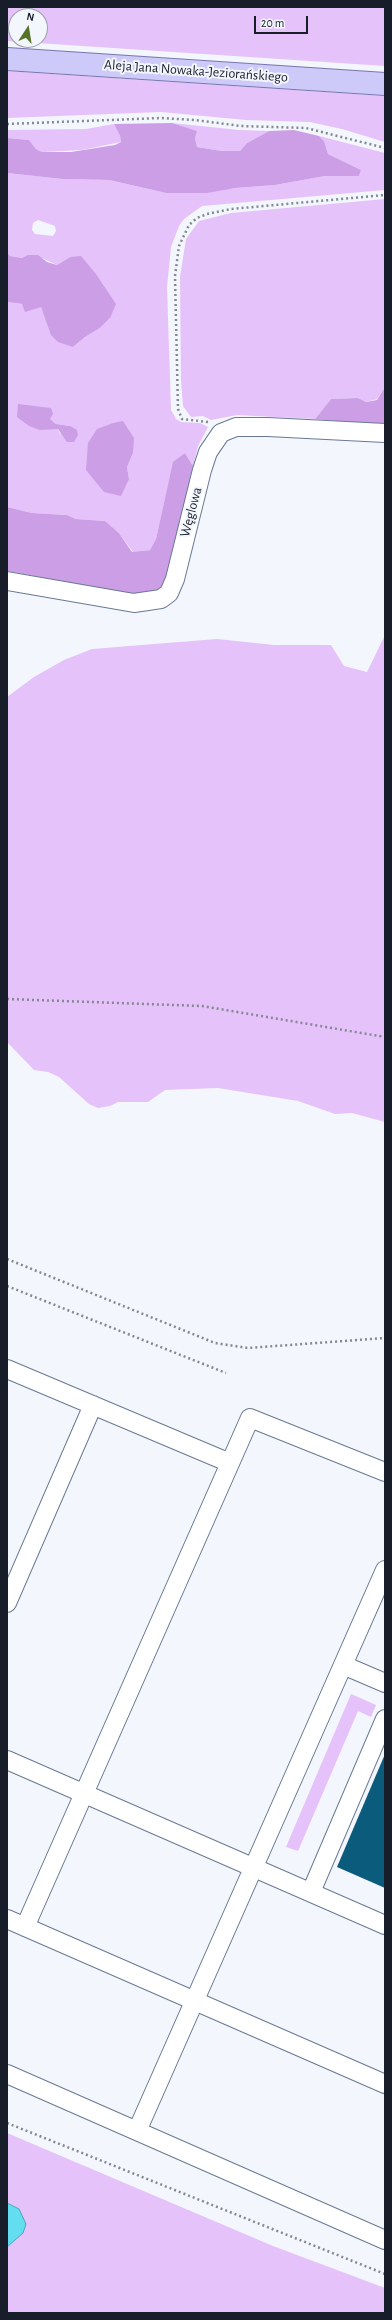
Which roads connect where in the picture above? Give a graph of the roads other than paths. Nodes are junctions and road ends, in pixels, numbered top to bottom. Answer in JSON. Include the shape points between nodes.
{"nodes":[{"id":1,"x":7,"y":59,"type":"edge"},
{"id":2,"x":385,"y":84,"type":"edge"},
{"id":3,"x":385,"y":434,"type":"edge"},
{"id":4,"x":7,"y":581,"type":"edge"},
{"id":5,"x":7,"y":1369,"type":"edge"},
{"id":6,"x":93,"y":1405,"type":"junction"},
{"id":7,"x":230,"y":1463,"type":"junction"},
{"id":8,"x":385,"y":1472,"type":"edge"},
{"id":9,"x":385,"y":1570,"type":"edge"},
{"id":10,"x":7,"y":1604,"type":"edge"},
{"id":11,"x":343,"y":1666,"type":"junction"},
{"id":12,"x":385,"y":1683,"type":"edge"},
{"id":13,"x":385,"y":1719,"type":"edge"},
{"id":14,"x":7,"y":1760,"type":"edge"},
{"id":15,"x":84,"y":1794,"type":"junction"},
{"id":16,"x":255,"y":1868,"type":"junction"},
{"id":17,"x":311,"y":1892,"type":"junction"},
{"id":18,"x":7,"y":1919,"type":"edge"},
{"id":19,"x":385,"y":1925,"type":"edge"},
{"id":20,"x":25,"y":1927,"type":"junction"},
{"id":21,"x":195,"y":2001,"type":"junction"},
{"id":22,"x":7,"y":2074,"type":"edge"},
{"id":23,"x":385,"y":2084,"type":"edge"},
{"id":24,"x":137,"y":2131,"type":"junction"},
{"id":25,"x":385,"y":2240,"type":"edge"}],
"edges":[{"from":1,"to":2,"type":"main road","name":"Aleja Jana Nowaka-Jeziorańskiego"},
{"from":3,"to":4,"type":"street","name":"Węglowa","via":[[268,427],[236,427],[221,433],[208,452],[202,470],[175,579],[169,593],[161,599],[134,603]]},
{"from":5,"to":6,"type":"street"},
{"from":6,"to":7,"type":"street"},
{"from":6,"to":10,"type":"street"},
{"from":7,"to":8,"type":"street","via":[[250,1418]]},
{"from":7,"to":15,"type":"street"},
{"from":9,"to":11,"type":"street"},
{"from":11,"to":12,"type":"street"},
{"from":11,"to":16,"type":"street"},
{"from":13,"to":17,"type":"street"},
{"from":14,"to":15,"type":"street"},
{"from":15,"to":16,"type":"street"},
{"from":15,"to":20,"type":"street"},
{"from":16,"to":17,"type":"street"},
{"from":16,"to":21,"type":"street"},
{"from":17,"to":19,"type":"street"},
{"from":18,"to":20,"type":"street"},
{"from":20,"to":21,"type":"street"},
{"from":21,"to":23,"type":"street"},
{"from":21,"to":24,"type":"street"},
{"from":22,"to":24,"type":"street"},
{"from":24,"to":25,"type":"street"}]}
